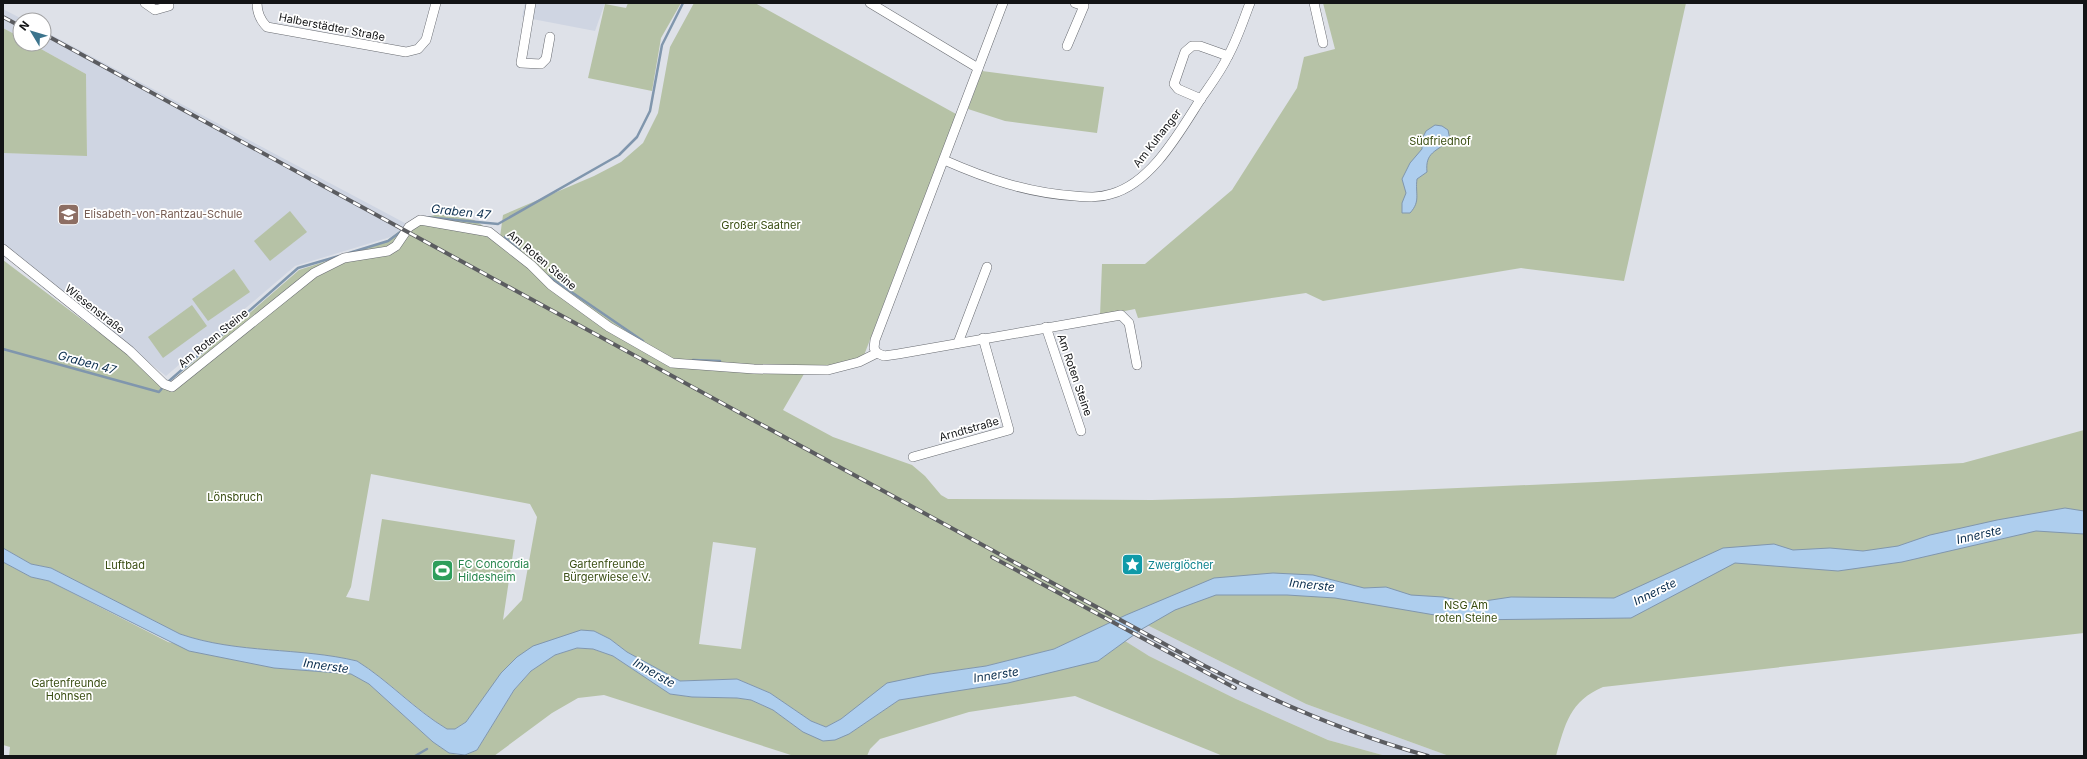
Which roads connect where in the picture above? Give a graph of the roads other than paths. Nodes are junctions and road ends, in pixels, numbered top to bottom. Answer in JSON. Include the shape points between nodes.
{"nodes":[{"id":1,"x":145,"y":3,"type":"edge"},
{"id":2,"x":257,"y":3,"type":"edge"},
{"id":3,"x":436,"y":3,"type":"edge"},
{"id":4,"x":531,"y":3,"type":"edge"},
{"id":5,"x":870,"y":3,"type":"edge"},
{"id":6,"x":1003,"y":3,"type":"edge"},
{"id":7,"x":1075,"y":3,"type":"edge"},
{"id":8,"x":1250,"y":3,"type":"edge"},
{"id":9,"x":1314,"y":3,"type":"edge"},
{"id":10,"x":169,"y":6,"type":"dead end"},
{"id":11,"x":550,"y":37,"type":"dead end"},
{"id":12,"x":1323,"y":43,"type":"dead end"},
{"id":13,"x":1067,"y":46,"type":"dead end"},
{"id":14,"x":1228,"y":56,"type":"junction"},
{"id":15,"x":978,"y":68,"type":"junction"},
{"id":16,"x":1200,"y":99,"type":"junction"},
{"id":17,"x":944,"y":160,"type":"junction"},
{"id":18,"x":3,"y":250,"type":"edge"},
{"id":19,"x":987,"y":267,"type":"dead end"},
{"id":20,"x":1046,"y":327,"type":"junction"},
{"id":21,"x":983,"y":338,"type":"junction"},
{"id":22,"x":958,"y":343,"type":"junction"},
{"id":23,"x":877,"y":353,"type":"junction"},
{"id":24,"x":1137,"y":365,"type":"dead end"},
{"id":25,"x":172,"y":387,"type":"joint"},
{"id":26,"x":1081,"y":431,"type":"dead end"},
{"id":27,"x":913,"y":457,"type":"dead end"}],
"edges":[{"from":1,"to":10,"type":"street","via":[[155,10]]},
{"from":2,"to":3,"type":"street","name":"Halberstädter Straße","via":[[257,11],[267,27],[406,52],[418,49],[426,40]]},
{"from":4,"to":11,"type":"street","via":[[521,62],[541,64],[546,59]]},
{"from":5,"to":15,"type":"street"},
{"from":6,"to":15,"type":"street"},
{"from":7,"to":13,"type":"street","via":[[1084,6]]},
{"from":8,"to":14,"type":"street","name":"Am Kuhanger"},
{"from":9,"to":12,"type":"street"},
{"from":14,"to":16,"type":"street","name":"Am Kuhanger"},
{"from":14,"to":16,"type":"street","via":[[1200,46],[1192,46],[1186,52],[1174,84],[1178,89]]},
{"from":15,"to":17,"type":"street"},
{"from":16,"to":17,"type":"street","name":"Am Kuhanger","via":[[1183,129],[1152,167],[1126,189],[1110,195],[1057,195],[1020,188]]},
{"from":17,"to":23,"type":"street","via":[[875,340],[874,348]]},
{"from":18,"to":25,"type":"street","name":"Wiesenstraße","via":[[130,351],[164,384]]},
{"from":19,"to":22,"type":"street"},
{"from":20,"to":21,"type":"street","name":"Am Roten Steine"},
{"from":20,"to":24,"type":"street","name":"Am Roten Steine","via":[[1121,315],[1128,323]]},
{"from":20,"to":26,"type":"street","name":"Am Roten Steine"},
{"from":21,"to":22,"type":"street","name":"Am Roten Steine"},
{"from":21,"to":27,"type":"street","name":"Arndtstraße","via":[[1009,430]]},
{"from":22,"to":23,"type":"street","name":"Am Roten Steine","via":[[884,356]]},
{"from":23,"to":25,"type":"street","name":"Am Roten Steine","via":[[859,362],[828,370],[754,369],[672,363],[609,327],[551,285],[531,265],[489,232],[420,220],[409,227],[396,246],[388,251],[344,258],[314,273]]}]}
